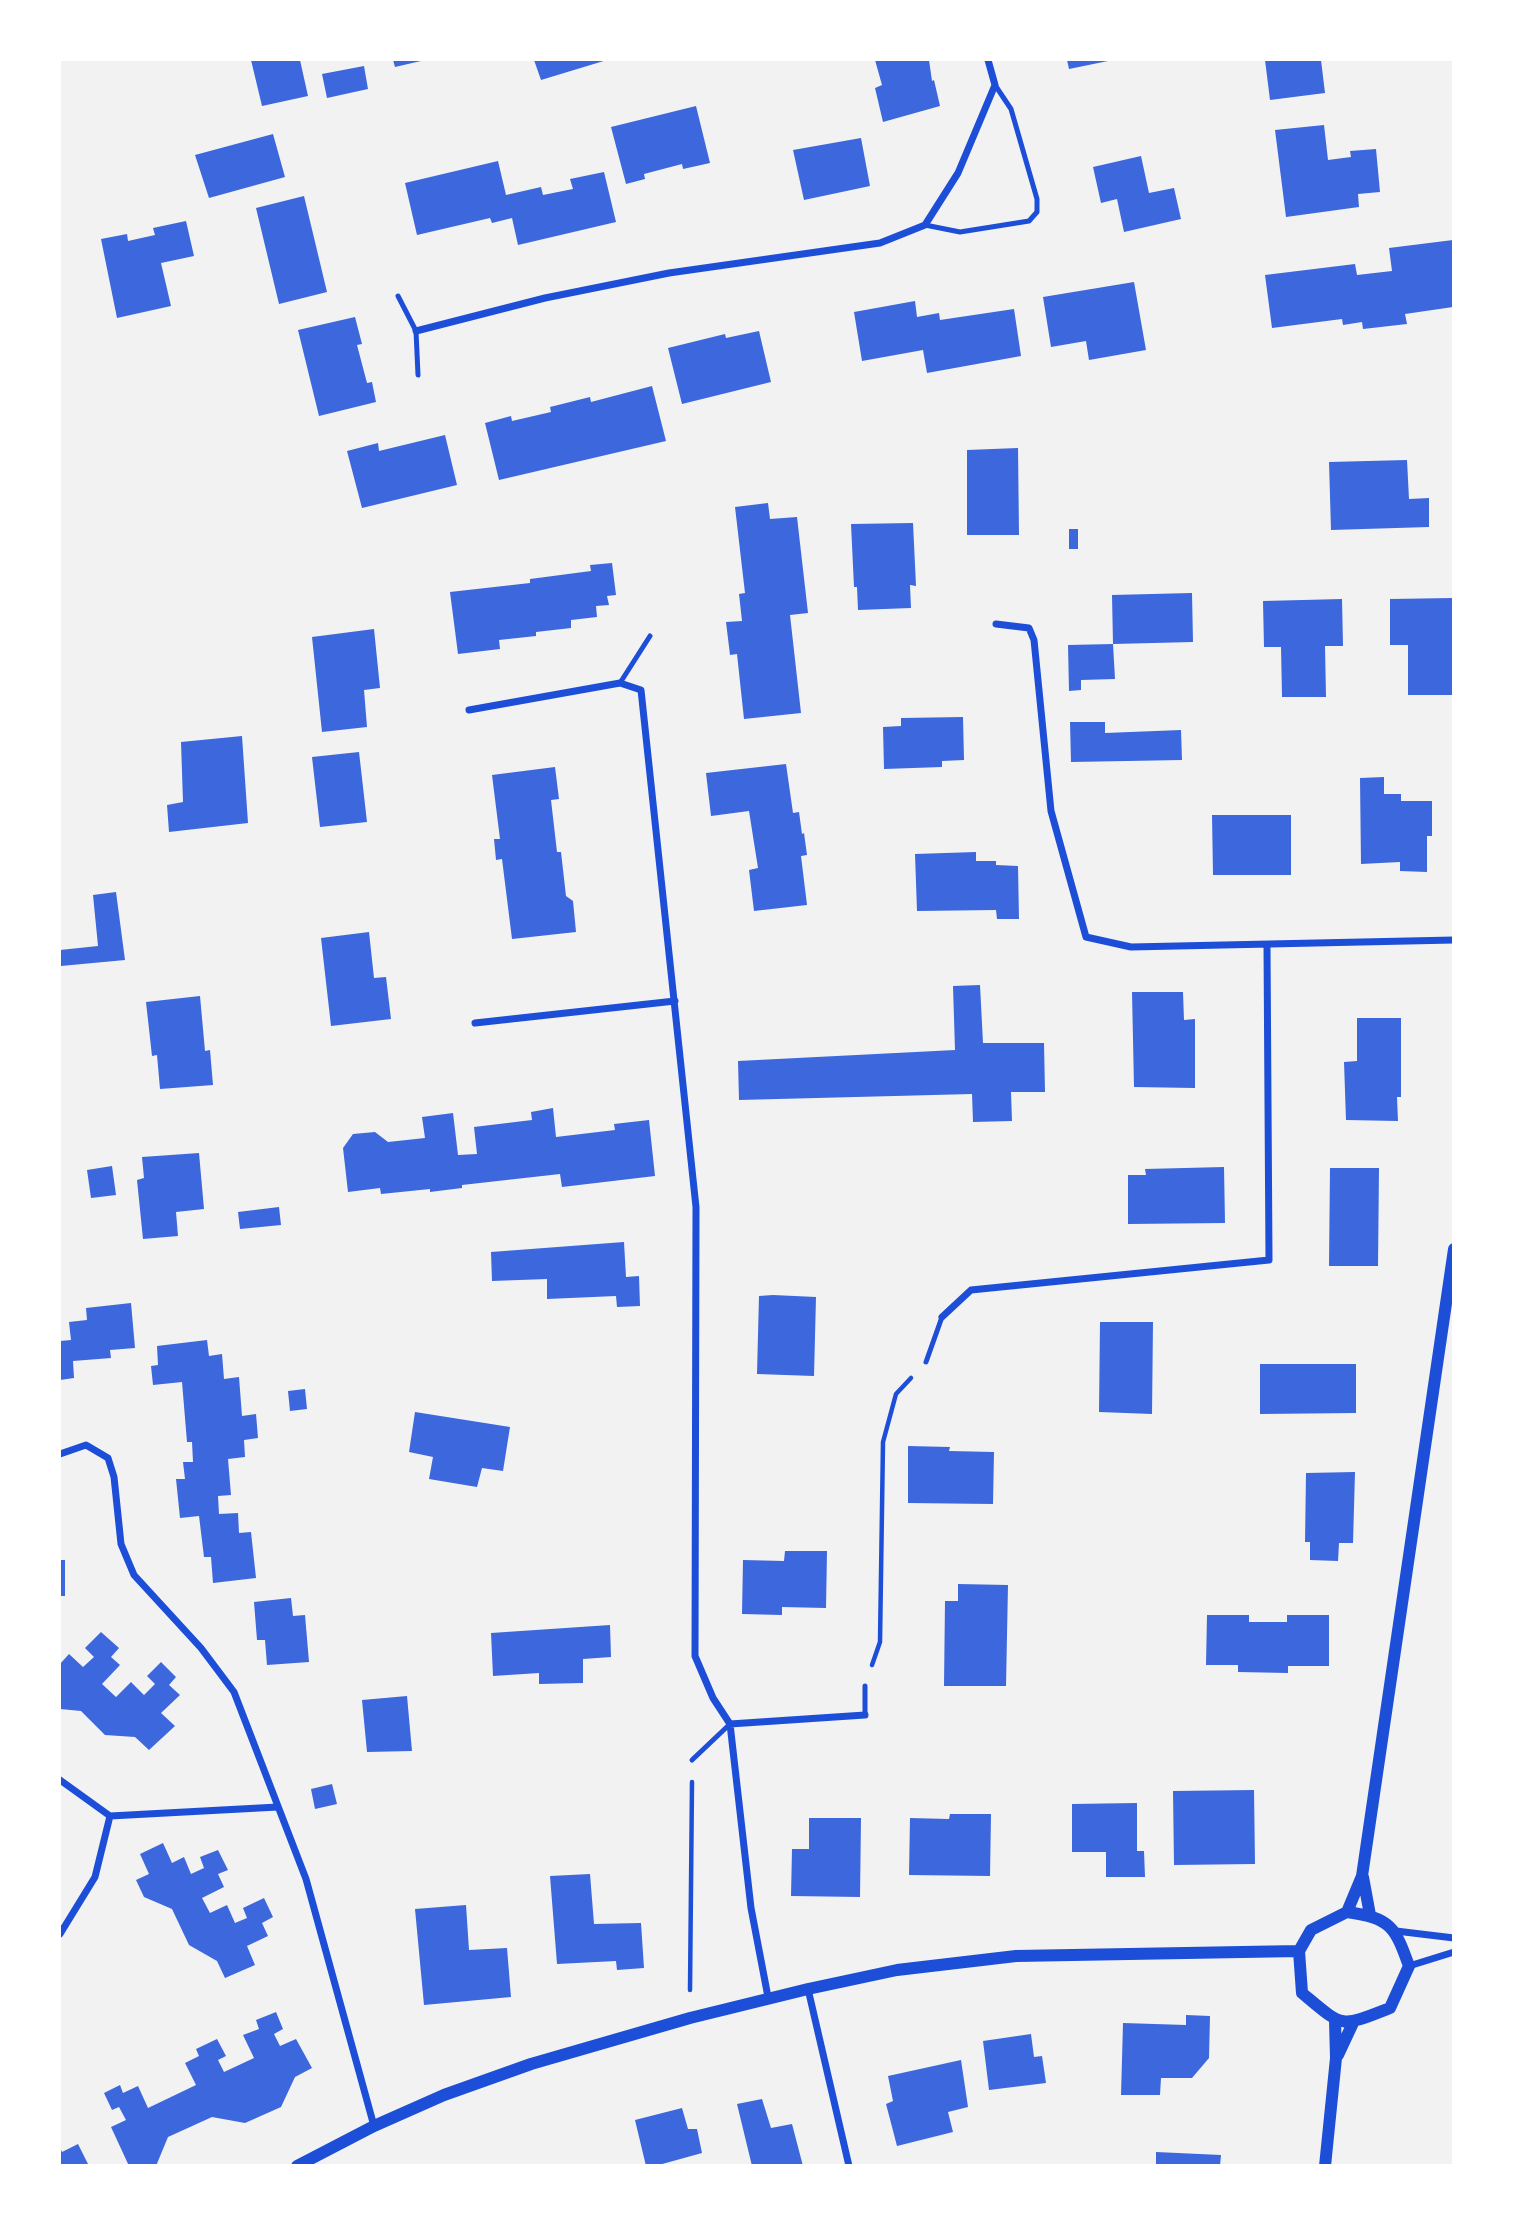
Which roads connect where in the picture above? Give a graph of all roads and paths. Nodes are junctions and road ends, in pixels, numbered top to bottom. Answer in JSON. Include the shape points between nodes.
{"nodes":[{"id":1,"x":988,"y":60,"type":"edge"},
{"id":2,"x":995,"y":85,"type":"junction"},
{"id":3,"x":925,"y":225,"type":"junction"},
{"id":4,"x":398,"y":296,"type":"dead end"},
{"id":5,"x":416,"y":331,"type":"junction"},
{"id":6,"x":418,"y":375,"type":"dead end"},
{"id":7,"x":996,"y":624,"type":"dead end"},
{"id":8,"x":650,"y":636,"type":"dead end"},
{"id":9,"x":620,"y":682,"type":"junction"},
{"id":10,"x":468,"y":710,"type":"dead end"},
{"id":11,"x":1454,"y":940,"type":"edge"},
{"id":12,"x":1267,"y":945,"type":"junction"},
{"id":13,"x":675,"y":1001,"type":"junction"},
{"id":14,"x":475,"y":1023,"type":"dead end"},
{"id":15,"x":1454,"y":1249,"type":"edge"},
{"id":16,"x":942,"y":1317,"type":"joint"},
{"id":17,"x":926,"y":1362,"type":"joint"},
{"id":18,"x":60,"y":1454,"type":"edge"},
{"id":19,"x":865,"y":1686,"type":"joint"},
{"id":20,"x":865,"y":1715,"type":"joint"},
{"id":21,"x":730,"y":1724,"type":"junction"},
{"id":22,"x":692,"y":1760,"type":"joint"},
{"id":23,"x":60,"y":1780,"type":"edge"},
{"id":24,"x":278,"y":1807,"type":"junction"},
{"id":25,"x":110,"y":1816,"type":"junction"},
{"id":26,"x":1362,"y":1876,"type":"junction"},
{"id":27,"x":1347,"y":1912,"type":"junction"},
{"id":28,"x":1370,"y":1915,"type":"junction"},
{"id":29,"x":1396,"y":1931,"type":"junction"},
{"id":30,"x":60,"y":1934,"type":"edge"},
{"id":31,"x":1454,"y":1938,"type":"edge"},
{"id":32,"x":1299,"y":1951,"type":"junction"},
{"id":33,"x":1454,"y":1952,"type":"edge"},
{"id":34,"x":1409,"y":1966,"type":"junction"},
{"id":35,"x":808,"y":1989,"type":"junction"},
{"id":36,"x":768,"y":1997,"type":"junction"},
{"id":37,"x":690,"y":2018,"type":"junction"},
{"id":38,"x":1335,"y":2020,"type":"junction"},
{"id":39,"x":1353,"y":2023,"type":"junction"},
{"id":40,"x":1336,"y":2058,"type":"junction"},
{"id":41,"x":374,"y":2126,"type":"junction"},
{"id":42,"x":297,"y":2165,"type":"edge"},
{"id":43,"x":849,"y":2165,"type":"edge"},
{"id":44,"x":1325,"y":2165,"type":"edge"}],
"edges":[{"from":1,"to":2,"type":"street"},
{"from":2,"to":3,"type":"street","via":[[958,173]]},
{"from":2,"to":3,"type":"lane","via":[[1012,109],[1037,212],[1029,221],[960,232]]},
{"from":3,"to":5,"type":"street","via":[[880,243],[669,273]]},
{"from":4,"to":5,"type":"lane"},
{"from":5,"to":6,"type":"lane"},
{"from":7,"to":12,"type":"street","via":[[1029,628],[1034,640],[1051,811],[1086,937],[1131,947]]},
{"from":8,"to":9,"type":"lane"},
{"from":9,"to":10,"type":"street"},
{"from":9,"to":13,"type":"street","via":[[641,690]]},
{"from":11,"to":12,"type":"street"},
{"from":12,"to":16,"type":"street","via":[[1269,1260],[971,1290]]},
{"from":13,"to":14,"type":"street"},
{"from":13,"to":21,"type":"street","via":[[696,1207],[695,1656]]},
{"from":15,"to":26,"type":"street"},
{"from":16,"to":17,"type":"lane"},
{"from":17,"to":19,"type":"path","via":[[896,1394],[883,1442],[880,1642]]},
{"from":18,"to":24,"type":"street","via":[[86,1445],[108,1458],[121,1544],[134,1576],[201,1648],[234,1692]]},
{"from":19,"to":20,"type":"lane"},
{"from":20,"to":21,"type":"street"},
{"from":21,"to":22,"type":"lane"},
{"from":21,"to":36,"type":"street","via":[[751,1908]]},
{"from":22,"to":37,"type":"path"},
{"from":23,"to":25,"type":"street"},
{"from":24,"to":25,"type":"street"},
{"from":24,"to":41,"type":"street","via":[[306,1879]]},
{"from":25,"to":30,"type":"street","via":[[95,1877]]},
{"from":26,"to":27,"type":"street"},
{"from":26,"to":28,"type":"street"},
{"from":27,"to":28,"type":"street"},
{"from":27,"to":32,"type":"street","via":[[1311,1930]]},
{"from":28,"to":29,"type":"street"},
{"from":29,"to":31,"type":"street"},
{"from":29,"to":34,"type":"street"},
{"from":32,"to":35,"type":"street","via":[[1016,1956],[897,1970]]},
{"from":32,"to":38,"type":"street","via":[[1303,1993]]},
{"from":33,"to":34,"type":"street"},
{"from":34,"to":39,"type":"street","via":[[1390,2008]]},
{"from":35,"to":36,"type":"street"},
{"from":35,"to":43,"type":"street"},
{"from":36,"to":37,"type":"street"},
{"from":37,"to":41,"type":"street","via":[[531,2064]]},
{"from":38,"to":39,"type":"street"},
{"from":38,"to":40,"type":"street"},
{"from":39,"to":40,"type":"street"},
{"from":40,"to":44,"type":"street"},
{"from":41,"to":42,"type":"street"}]}
